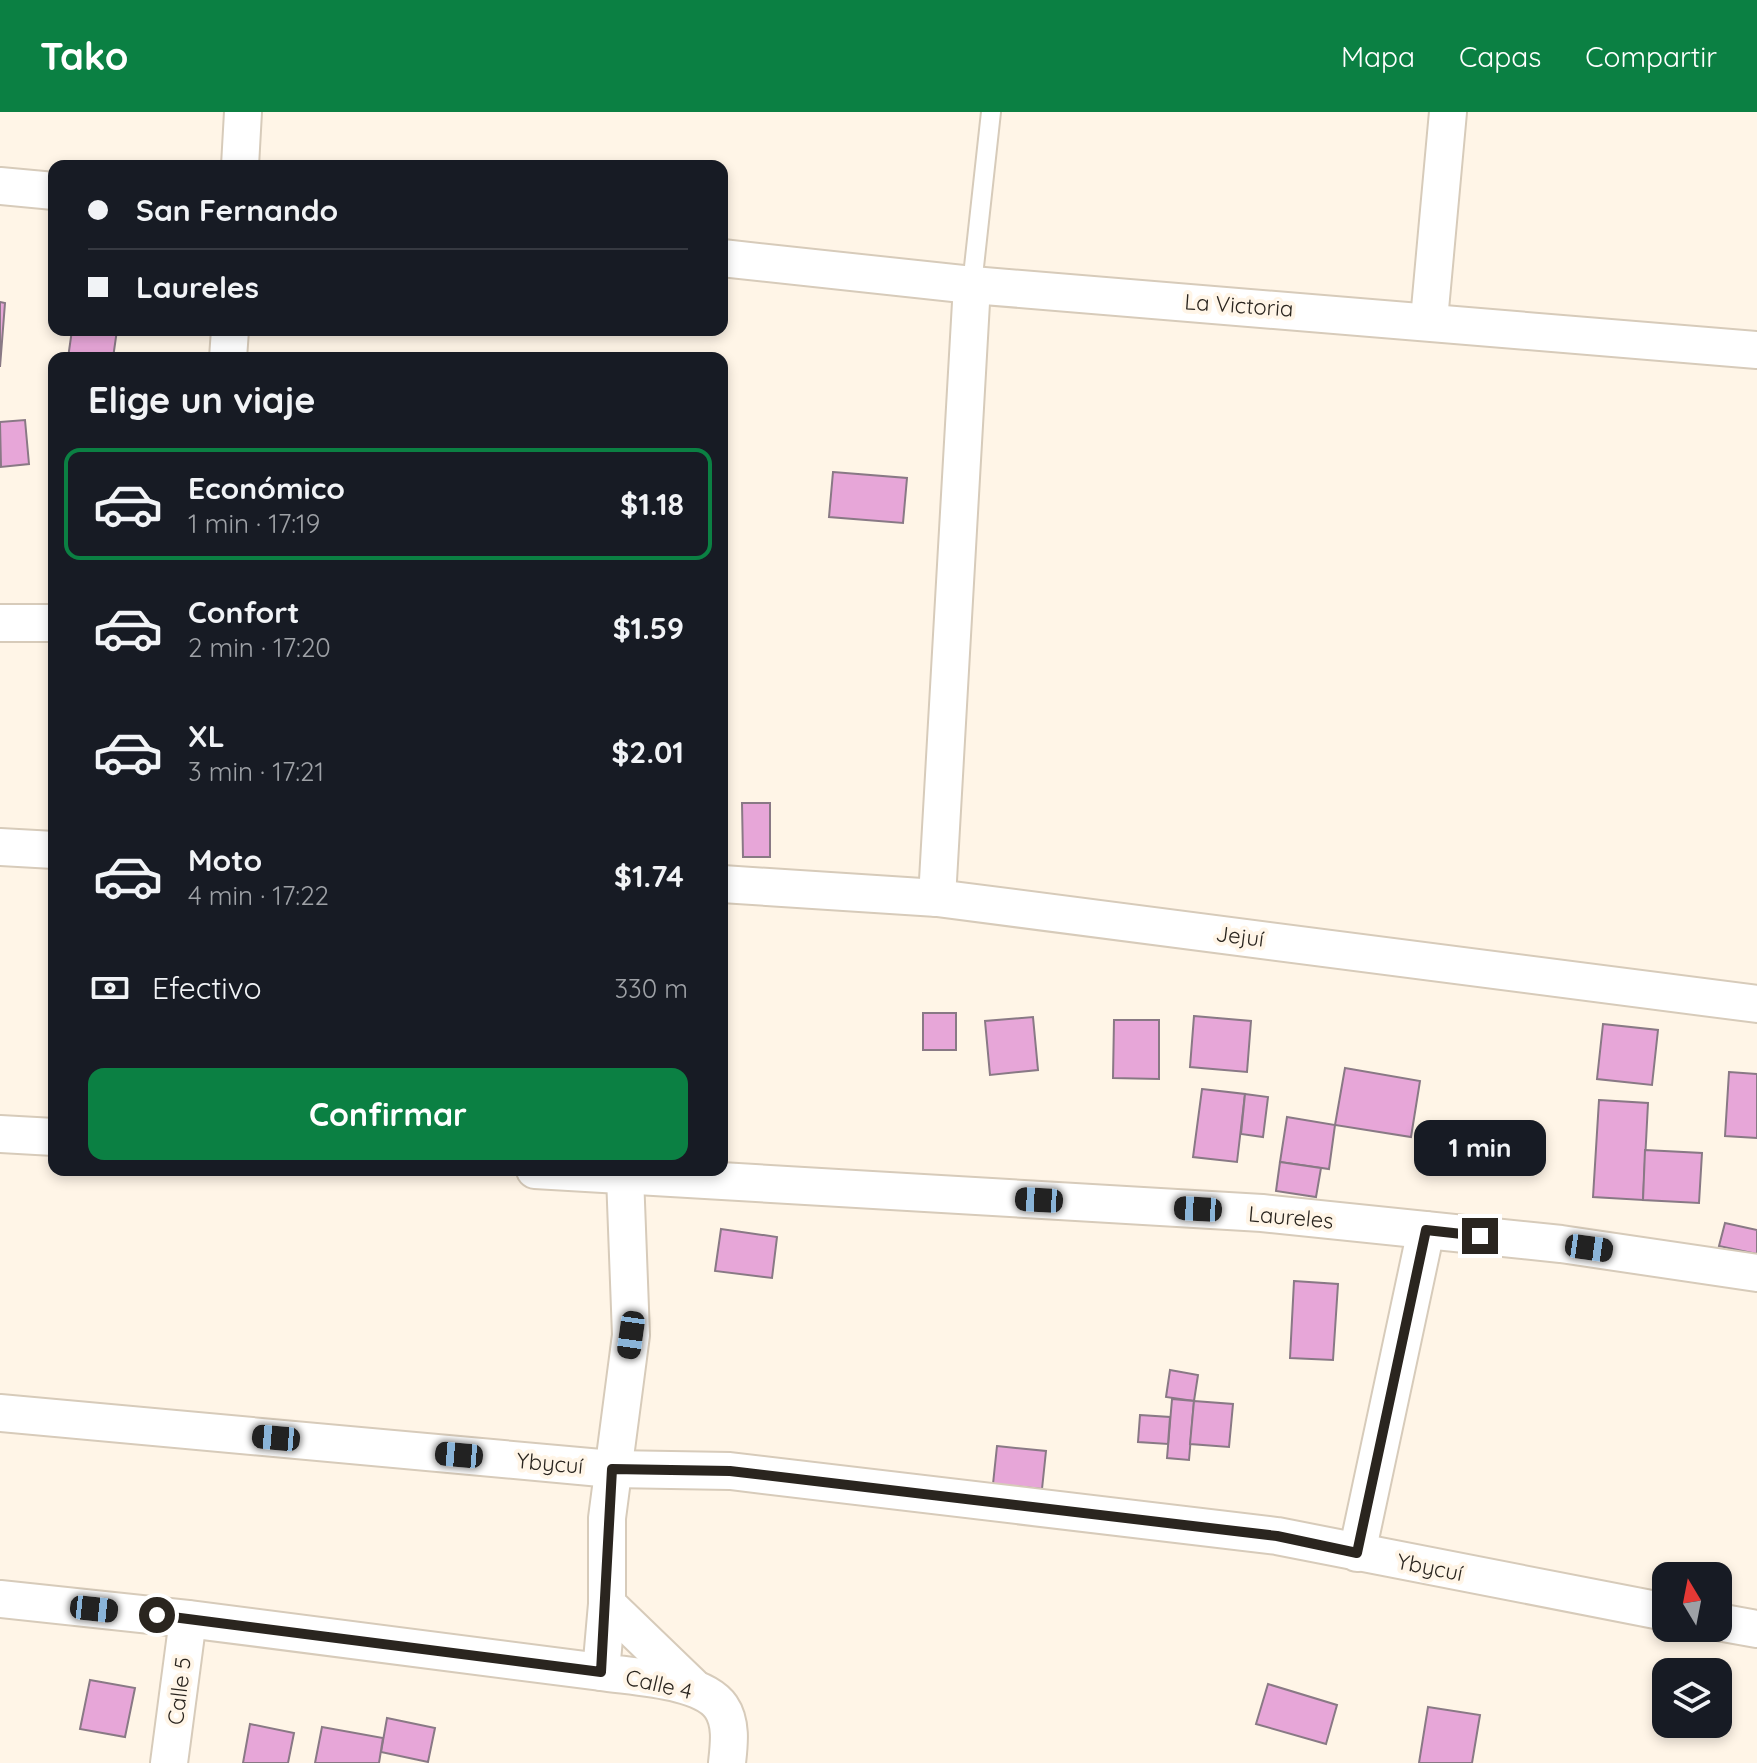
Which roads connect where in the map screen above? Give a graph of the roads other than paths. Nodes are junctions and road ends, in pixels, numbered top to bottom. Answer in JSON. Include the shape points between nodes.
{"nodes":[{"id":1,"x":243,"y":112,"type":"edge"},
{"id":2,"x":991,"y":112,"type":"edge"},
{"id":3,"x":1448,"y":112,"type":"edge"},
{"id":4,"x":240,"y":160,"type":"edge"},
{"id":5,"x":0,"y":186,"type":"edge"},
{"id":6,"x":48,"y":190,"type":"edge"},
{"id":7,"x":728,"y":259,"type":"edge"},
{"id":8,"x":972,"y":285,"type":"junction"},
{"id":9,"x":1429,"y":320,"type":"junction"},
{"id":10,"x":1757,"y":350,"type":"edge"},
{"id":11,"x":0,"y":623,"type":"edge"},
{"id":12,"x":48,"y":623,"type":"edge"},
{"id":13,"x":0,"y":847,"type":"edge"},
{"id":14,"x":48,"y":850,"type":"edge"},
{"id":15,"x":728,"y":884,"type":"edge"},
{"id":16,"x":937,"y":898,"type":"junction"},
{"id":17,"x":1757,"y":1004,"type":"edge"},
{"id":18,"x":0,"y":1134,"type":"edge"},
{"id":19,"x":48,"y":1137,"type":"edge"},
{"id":20,"x":625,"y":1176,"type":"joint"},
{"id":21,"x":1426,"y":1230,"type":"junction"},
{"id":22,"x":1757,"y":1273,"type":"edge"},
{"id":23,"x":0,"y":1413,"type":"edge"},
{"id":24,"x":612,"y":1469,"type":"junction"},
{"id":25,"x":1357,"y":1553,"type":"junction"},
{"id":26,"x":0,"y":1599,"type":"edge"},
{"id":27,"x":607,"y":1604,"type":"junction"},
{"id":28,"x":1652,"y":1609,"type":"edge"},
{"id":29,"x":188,"y":1619,"type":"junction"},
{"id":30,"x":1732,"y":1625,"type":"edge"},
{"id":31,"x":1757,"y":1629,"type":"edge"},
{"id":32,"x":601,"y":1672,"type":"junction"},
{"id":33,"x":692,"y":1686,"type":"junction"},
{"id":34,"x":169,"y":1763,"type":"edge"},
{"id":35,"x":727,"y":1763,"type":"edge"}],
"edges":[{"from":1,"to":4,"type":"street"},
{"from":2,"to":8,"type":"lane"},
{"from":3,"to":9,"type":"street"},
{"from":5,"to":6,"type":"street"},
{"from":7,"to":8,"type":"street","name":"La Victoria"},
{"from":8,"to":9,"type":"street","name":"La Victoria"},
{"from":8,"to":16,"type":"street"},
{"from":9,"to":10,"type":"street","name":"La Victoria"},
{"from":11,"to":12,"type":"street"},
{"from":13,"to":14,"type":"street"},
{"from":15,"to":16,"type":"street","name":"Jejuí"},
{"from":16,"to":17,"type":"street","name":"Jejuí"},
{"from":18,"to":19,"type":"street"},
{"from":20,"to":21,"type":"street","name":"Laureles","via":[[1262,1213]]},
{"from":20,"to":24,"type":"street","name":"Calle 4","via":[[631,1335]]},
{"from":21,"to":22,"type":"street","name":"Laureles"},
{"from":21,"to":25,"type":"street"},
{"from":23,"to":24,"type":"street","name":"Ybycuí"},
{"from":24,"to":25,"type":"street","name":"Ybycuí","via":[[730,1471],[1277,1536]]},
{"from":24,"to":27,"type":"street","name":"Calle 4"},
{"from":25,"to":28,"type":"street","name":"Ybycuí"},
{"from":26,"to":29,"type":"street"},
{"from":27,"to":32,"type":"street","name":"Calle 4"},
{"from":27,"to":33,"type":"street"},
{"from":29,"to":32,"type":"street"},
{"from":29,"to":34,"type":"street","name":"Calle 5"},
{"from":30,"to":31,"type":"street"},
{"from":32,"to":33,"type":"street","name":"Calle 4"},
{"from":33,"to":35,"type":"street","name":"Calle 4","via":[[721,1706],[730,1735]]}]}
